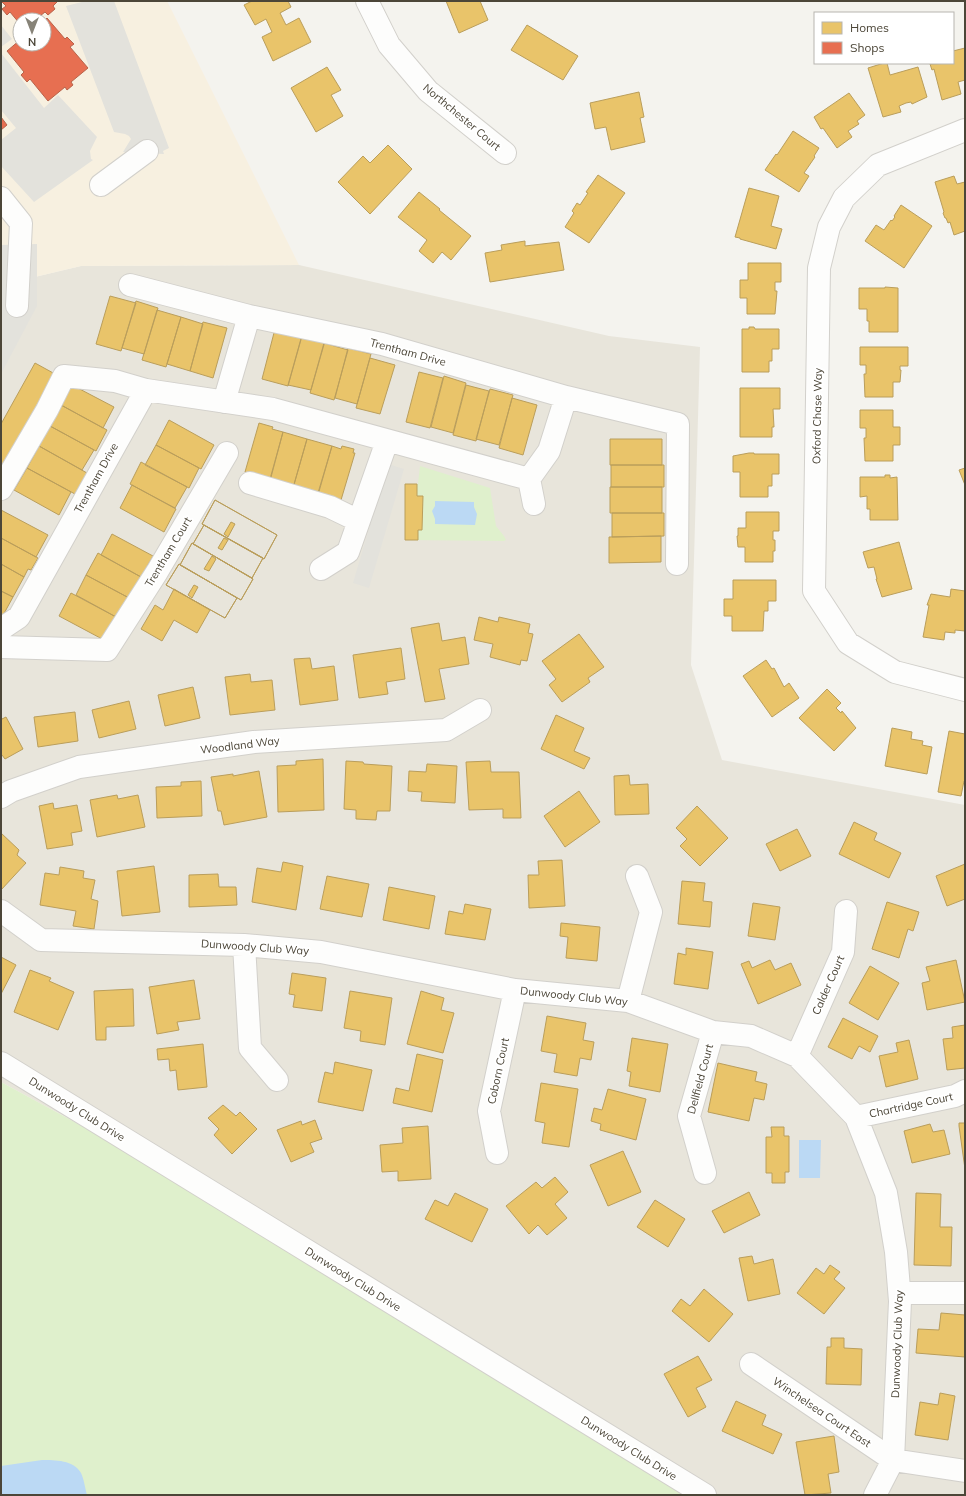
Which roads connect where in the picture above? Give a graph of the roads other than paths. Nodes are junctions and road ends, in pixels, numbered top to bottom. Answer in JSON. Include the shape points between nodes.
{"nodes":[{"id":1,"x":367,"y":1,"type":"edge"},
{"id":2,"x":965,"y":130,"type":"edge"},
{"id":3,"x":147,"y":151,"type":"dead end"},
{"id":4,"x":505,"y":153,"type":"dead end"},
{"id":5,"x":101,"y":185,"type":"dead end"},
{"id":6,"x":1,"y":198,"type":"edge"},
{"id":7,"x":130,"y":285,"type":"dead end"},
{"id":8,"x":17,"y":306,"type":"dead end"},
{"id":9,"x":249,"y":316,"type":"junction"},
{"id":10,"x":146,"y":390,"type":"junction"},
{"id":11,"x":566,"y":397,"type":"junction"},
{"id":12,"x":224,"y":402,"type":"junction"},
{"id":13,"x":387,"y":441,"type":"junction"},
{"id":14,"x":227,"y":453,"type":"dead end"},
{"id":15,"x":529,"y":479,"type":"junction"},
{"id":16,"x":250,"y":483,"type":"dead end"},
{"id":17,"x":1,"y":488,"type":"edge"},
{"id":18,"x":534,"y":504,"type":"dead end"},
{"id":19,"x":359,"y":521,"type":"junction"},
{"id":20,"x":677,"y":564,"type":"dead end"},
{"id":21,"x":321,"y":569,"type":"dead end"},
{"id":22,"x":1,"y":629,"type":"edge"},
{"id":23,"x":1,"y":647,"type":"edge"},
{"id":24,"x":965,"y":690,"type":"edge"},
{"id":25,"x":480,"y":710,"type":"dead end"},
{"id":26,"x":1,"y":796,"type":"edge"},
{"id":27,"x":637,"y":876,"type":"dead end"},
{"id":28,"x":1,"y":911,"type":"edge"},
{"id":29,"x":846,"y":912,"type":"dead end"},
{"id":30,"x":244,"y":945,"type":"junction"},
{"id":31,"x":515,"y":990,"type":"junction"},
{"id":32,"x":628,"y":1001,"type":"junction"},
{"id":33,"x":712,"y":1032,"type":"junction"},
{"id":34,"x":797,"y":1056,"type":"junction"},
{"id":35,"x":1,"y":1063,"type":"edge"},
{"id":36,"x":277,"y":1080,"type":"dead end"},
{"id":37,"x":965,"y":1091,"type":"edge"},
{"id":38,"x":856,"y":1116,"type":"junction"},
{"id":39,"x":497,"y":1153,"type":"dead end"},
{"id":40,"x":705,"y":1173,"type":"dead end"},
{"id":41,"x":900,"y":1293,"type":"junction"},
{"id":42,"x":965,"y":1293,"type":"edge"},
{"id":43,"x":752,"y":1364,"type":"dead end"},
{"id":44,"x":893,"y":1460,"type":"junction"},
{"id":45,"x":965,"y":1471,"type":"edge"},
{"id":46,"x":704,"y":1495,"type":"edge"},
{"id":47,"x":875,"y":1495,"type":"edge"}],
"edges":[{"from":1,"to":4,"type":"street","name":"Northchester Court","via":[[389,45],[428,91]]},
{"from":2,"to":24,"type":"street","name":"Oxford Chase Way","via":[[878,164],[844,198],[829,228],[819,268],[814,591],[848,643],[895,672]]},
{"from":3,"to":5,"type":"street"},
{"from":6,"to":8,"type":"street","via":[[21,223]]},
{"from":7,"to":9,"type":"street","name":"Trentham Drive"},
{"from":9,"to":11,"type":"street","name":"Trentham Drive","via":[[382,344]]},
{"from":9,"to":12,"type":"street"},
{"from":10,"to":12,"type":"street"},
{"from":10,"to":17,"type":"street","via":[[115,381],[64,376]]},
{"from":10,"to":22,"type":"street","name":"Trentham Drive","via":[[19,617]]},
{"from":11,"to":15,"type":"street","via":[[550,451]]},
{"from":11,"to":20,"type":"street","name":"Trentham Drive","via":[[678,424]]},
{"from":12,"to":13,"type":"street","via":[[273,409]]},
{"from":13,"to":15,"type":"street"},
{"from":13,"to":19,"type":"street"},
{"from":14,"to":23,"type":"street","name":"Trentham Court","via":[[157,572],[107,650]]},
{"from":15,"to":18,"type":"street"},
{"from":16,"to":19,"type":"street","via":[[330,507]]},
{"from":19,"to":21,"type":"street","via":[[348,552]]},
{"from":25,"to":26,"type":"street","name":"Woodland Way","via":[[446,730],[254,742],[79,767]]},
{"from":27,"to":32,"type":"street","via":[[651,912]]},
{"from":28,"to":30,"type":"street","name":"Dunwoody Club Way","via":[[41,940]]},
{"from":29,"to":34,"type":"street","name":"Calder Court","via":[[843,952]]},
{"from":30,"to":31,"type":"street","name":"Dunwoody Club Way","via":[[321,952]]},
{"from":30,"to":36,"type":"street","via":[[250,1048]]},
{"from":31,"to":32,"type":"street","name":"Dunwoody Club Way"},
{"from":31,"to":39,"type":"street","name":"Coborn Court","via":[[489,1111]]},
{"from":32,"to":33,"type":"street","name":"Dunwoody Club Way"},
{"from":33,"to":34,"type":"street","name":"Dunwoody Club Way","via":[[751,1036]]},
{"from":33,"to":40,"type":"street","name":"Dellfield Court","via":[[689,1116]]},
{"from":34,"to":38,"type":"street","name":"Dunwoody Club Way"},
{"from":35,"to":46,"type":"street","name":"Dunwoody Club Drive"},
{"from":37,"to":38,"type":"street","name":"Chartridge Court","via":[[955,1096]]},
{"from":38,"to":41,"type":"street","name":"Dunwoody Club Way","via":[[886,1193]]},
{"from":41,"to":42,"type":"street"},
{"from":41,"to":44,"type":"street","name":"Dunwoody Club Way"},
{"from":43,"to":44,"type":"street","name":"Winchelsea Court East"},
{"from":44,"to":45,"type":"street"},
{"from":44,"to":47,"type":"street","name":"Dunwoody Club Way"}]}
